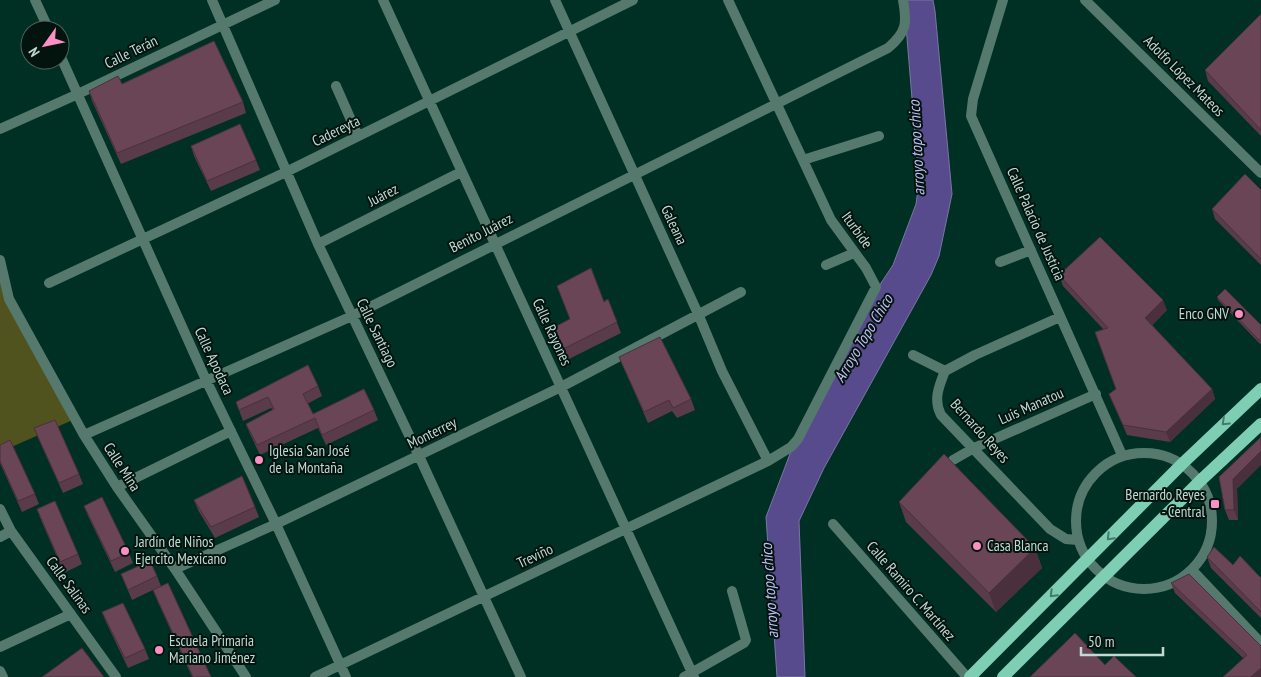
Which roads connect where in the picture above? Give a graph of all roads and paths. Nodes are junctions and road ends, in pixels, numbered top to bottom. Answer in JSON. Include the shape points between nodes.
{"nodes":[{"id":1,"x":35,"y":0,"type":"edge"},
{"id":2,"x":212,"y":0,"type":"edge"},
{"id":3,"x":275,"y":0,"type":"edge"},
{"id":4,"x":383,"y":0,"type":"edge"},
{"id":5,"x":555,"y":0,"type":"edge"},
{"id":6,"x":633,"y":0,"type":"edge"},
{"id":7,"x":728,"y":0,"type":"edge"},
{"id":8,"x":903,"y":0,"type":"edge"},
{"id":9,"x":1003,"y":0,"type":"edge"},
{"id":10,"x":1085,"y":0,"type":"edge"},
{"id":11,"x":44,"y":20,"type":"edge"},
{"id":12,"x":222,"y":24,"type":"junction"},
{"id":13,"x":570,"y":31,"type":"junction"},
{"id":14,"x":67,"y":70,"type":"edge"},
{"id":15,"x":336,"y":86,"type":"dead end"},
{"id":16,"x":78,"y":94,"type":"junction"},
{"id":17,"x":428,"y":101,"type":"junction"},
{"id":18,"x":776,"y":104,"type":"junction"},
{"id":19,"x":0,"y":129,"type":"edge"},
{"id":20,"x":358,"y":136,"type":"junction"},
{"id":21,"x":879,"y":136,"type":"dead end"},
{"id":22,"x":802,"y":160,"type":"junction"},
{"id":23,"x":286,"y":172,"type":"junction"},
{"id":24,"x":462,"y":172,"type":"junction"},
{"id":25,"x":1261,"y":173,"type":"edge"},
{"id":26,"x":634,"y":175,"type":"junction"},
{"id":27,"x":143,"y":239,"type":"junction"},
{"id":28,"x":318,"y":244,"type":"junction"},
{"id":29,"x":494,"y":244,"type":"junction"},
{"id":30,"x":1031,"y":250,"type":"junction"},
{"id":31,"x":854,"y":253,"type":"junction"},
{"id":32,"x":0,"y":260,"type":"edge"},
{"id":33,"x":1000,"y":262,"type":"dead end"},
{"id":34,"x":826,"y":264,"type":"dead end"},
{"id":35,"x":49,"y":283,"type":"dead end"},
{"id":36,"x":741,"y":292,"type":"dead end"},
{"id":37,"x":352,"y":316,"type":"junction"},
{"id":38,"x":699,"y":316,"type":"junction"},
{"id":39,"x":1060,"y":317,"type":"junction"},
{"id":40,"x":913,"y":355,"type":"dead end"},
{"id":41,"x":944,"y":371,"type":"junction"},
{"id":42,"x":206,"y":380,"type":"junction"},
{"id":43,"x":561,"y":388,"type":"junction"},
{"id":44,"x":1261,"y":389,"type":"edge"},
{"id":45,"x":1096,"y":394,"type":"junction"},
{"id":46,"x":1261,"y":424,"type":"edge"},
{"id":47,"x":231,"y":431,"type":"junction"},
{"id":48,"x":84,"y":435,"type":"junction"},
{"id":49,"x":974,"y":448,"type":"junction"},
{"id":50,"x":1122,"y":455,"type":"junction"},
{"id":51,"x":419,"y":456,"type":"junction"},
{"id":52,"x":953,"y":460,"type":"edge"},
{"id":53,"x":768,"y":461,"type":"junction"},
{"id":54,"x":1182,"y":464,"type":"junction"},
{"id":55,"x":1200,"y":482,"type":"junction"},
{"id":56,"x":117,"y":488,"type":"junction"},
{"id":57,"x":0,"y":509,"type":"edge"},
{"id":58,"x":276,"y":524,"type":"junction"},
{"id":59,"x":833,"y":524,"type":"dead end"},
{"id":60,"x":626,"y":529,"type":"junction"},
{"id":61,"x":11,"y":531,"type":"junction"},
{"id":62,"x":0,"y":537,"type":"edge"},
{"id":63,"x":1078,"y":540,"type":"junction"},
{"id":64,"x":1087,"y":560,"type":"junction"},
{"id":65,"x":175,"y":569,"type":"junction"},
{"id":66,"x":1192,"y":570,"type":"junction"},
{"id":67,"x":1104,"y":576,"type":"junction"},
{"id":68,"x":732,"y":591,"type":"dead end"},
{"id":69,"x":484,"y":597,"type":"junction"},
{"id":70,"x":71,"y":614,"type":"junction"},
{"id":71,"x":1261,"y":643,"type":"edge"},
{"id":72,"x":0,"y":647,"type":"edge"},
{"id":73,"x":340,"y":665,"type":"junction"},
{"id":74,"x":0,"y":671,"type":"edge"},
{"id":75,"x":690,"y":676,"type":"edge"},
{"id":76,"x":3,"y":677,"type":"edge"},
{"id":77,"x":116,"y":677,"type":"edge"},
{"id":78,"x":246,"y":677,"type":"edge"},
{"id":79,"x":315,"y":677,"type":"edge"},
{"id":80,"x":346,"y":677,"type":"edge"},
{"id":81,"x":522,"y":677,"type":"edge"},
{"id":82,"x":969,"y":677,"type":"edge"},
{"id":83,"x":1003,"y":677,"type":"edge"}],
"edges":[{"from":1,"to":11,"type":"street"},
{"from":2,"to":12,"type":"street","name":"Calle Santiago"},
{"from":3,"to":12,"type":"street","name":"Calle Terán"},
{"from":4,"to":17,"type":"street","name":"Calle Rayones"},
{"from":5,"to":13,"type":"street","name":"Galeana"},
{"from":6,"to":13,"type":"street","name":"Cadereyta"},
{"from":7,"to":18,"type":"street","name":"Iturbide"},
{"from":8,"to":18,"type":"street","name":"Benito Juárez","via":[[906,24],[888,48]]},
{"from":9,"to":30,"type":"street","name":"Calle Palacio de Justicia","via":[[972,99],[971,116]]},
{"from":10,"to":25,"type":"street","name":"Adolfo López Mateos"},
{"from":12,"to":16,"type":"street","name":"Calle Terán"},
{"from":12,"to":23,"type":"street","name":"Calle Santiago"},
{"from":13,"to":17,"type":"street","name":"Cadereyta"},
{"from":13,"to":26,"type":"street","name":"Galeana"},
{"from":14,"to":16,"type":"street","name":"Calle Apodaca"},
{"from":15,"to":20,"type":"street"},
{"from":16,"to":19,"type":"street","name":"Calle Terán"},
{"from":16,"to":27,"type":"street","name":"Calle Apodaca"},
{"from":17,"to":20,"type":"street","name":"Cadereyta"},
{"from":17,"to":24,"type":"street","name":"Calle Rayones"},
{"from":18,"to":22,"type":"street","name":"Iturbide"},
{"from":18,"to":26,"type":"street","name":"Benito Juárez"},
{"from":20,"to":23,"type":"street","name":"Cadereyta"},
{"from":21,"to":22,"type":"street"},
{"from":22,"to":31,"type":"street","name":"Iturbide","via":[[830,220]]},
{"from":23,"to":27,"type":"street","name":"Cadereyta"},
{"from":23,"to":28,"type":"street","name":"Calle Santiago"},
{"from":24,"to":28,"type":"street","name":"Juárez"},
{"from":24,"to":29,"type":"street","name":"Calle Rayones"},
{"from":26,"to":29,"type":"street","name":"Benito Juárez"},
{"from":26,"to":38,"type":"street","name":"Galeana"},
{"from":27,"to":35,"type":"street","name":"Cadereyta"},
{"from":27,"to":42,"type":"street","name":"Calle Apodaca"},
{"from":28,"to":37,"type":"street","name":"Calle Santiago"},
{"from":29,"to":37,"type":"street","name":"Benito Juárez"},
{"from":29,"to":43,"type":"street","name":"Calle Rayones"},
{"from":30,"to":33,"type":"street"},
{"from":30,"to":39,"type":"street","name":"Calle Palacio de Justicia"},
{"from":31,"to":34,"type":"street"},
{"from":31,"to":53,"type":"street","name":"Iturbide","via":[[875,283],[871,300],[798,439]]},
{"from":32,"to":48,"type":"street","name":"Calle Mina","via":[[9,299]]},
{"from":36,"to":38,"type":"street","name":"Monterrey"},
{"from":37,"to":42,"type":"street","name":"Benito Juárez"},
{"from":37,"to":51,"type":"street","name":"Calle Santiago"},
{"from":38,"to":43,"type":"street","name":"Monterrey"},
{"from":38,"to":53,"type":"street","name":"Galeana","via":[[722,371]]},
{"from":39,"to":41,"type":"street"},
{"from":39,"to":45,"type":"street","name":"Calle Palacio de Justicia"},
{"from":40,"to":41,"type":"street"},
{"from":41,"to":49,"type":"street","name":"Bernardo Reyes","via":[[937,399],[938,410]]},
{"from":42,"to":47,"type":"street","name":"Calle Apodaca"},
{"from":42,"to":48,"type":"street","name":"Benito Juárez"},
{"from":43,"to":51,"type":"street","name":"Monterrey"},
{"from":43,"to":60,"type":"street","name":"Calle Rayones"},
{"from":44,"to":54,"type":"main road","one_way":true},
{"from":45,"to":49,"type":"street","name":"Luis Manatou"},
{"from":45,"to":50,"type":"street","name":"Calle Palacio de Justicia"},
{"from":46,"to":55,"type":"main road"},
{"from":47,"to":56,"type":"street"},
{"from":47,"to":58,"type":"street","name":"Calle Apodaca"},
{"from":48,"to":56,"type":"street","name":"Calle Mina"},
{"from":49,"to":52,"type":"street","name":"Luis Manatou"},
{"from":49,"to":63,"type":"street","name":"Bernardo Reyes","via":[[1050,529],[1066,539]]},
{"from":50,"to":54,"type":"street","via":[[1142,452],[1163,455]]},
{"from":50,"to":63,"type":"street","via":[[1103,465],[1088,480],[1079,499],[1075,519]]},
{"from":51,"to":58,"type":"street","name":"Monterrey"},
{"from":51,"to":69,"type":"street","name":"Calle Santiago"},
{"from":53,"to":60,"type":"street","name":"Treviño"},
{"from":54,"to":55,"type":"street"},
{"from":54,"to":64,"type":"main road","one_way":true},
{"from":55,"to":66,"type":"street","via":[[1209,499],[1212,518],[1204,554]]},
{"from":55,"to":67,"type":"main road"},
{"from":56,"to":65,"type":"street","name":"Calle Mina"},
{"from":57,"to":61,"type":"street","name":"Calle Salinas"},
{"from":58,"to":65,"type":"street","name":"Monterrey"},
{"from":58,"to":73,"type":"street","name":"Calle Apodaca"},
{"from":59,"to":82,"type":"street","name":"Calle Ramiro C. Martínez"},
{"from":60,"to":69,"type":"street","name":"Treviño"},
{"from":60,"to":75,"type":"street","name":"Calle Rayones"},
{"from":61,"to":62,"type":"street"},
{"from":61,"to":70,"type":"street","name":"Calle Salinas"},
{"from":63,"to":64,"type":"street"},
{"from":64,"to":67,"type":"street"},
{"from":64,"to":82,"type":"main road","one_way":true},
{"from":65,"to":78,"type":"street","name":"Calle Mina"},
{"from":66,"to":67,"type":"street","via":[[1159,588],[1121,585]]},
{"from":66,"to":71,"type":"street"},
{"from":67,"to":83,"type":"main road"},
{"from":68,"to":75,"type":"street","via":[[746,640],[741,647]]},
{"from":69,"to":73,"type":"street","name":"Treviño"},
{"from":69,"to":81,"type":"street","name":"Calle Santiago"},
{"from":70,"to":72,"type":"street"},
{"from":70,"to":77,"type":"street","name":"Calle Salinas"},
{"from":73,"to":79,"type":"street","name":"Treviño"},
{"from":73,"to":80,"type":"street","name":"Calle Apodaca"},
{"from":74,"to":76,"type":"street"}]}
